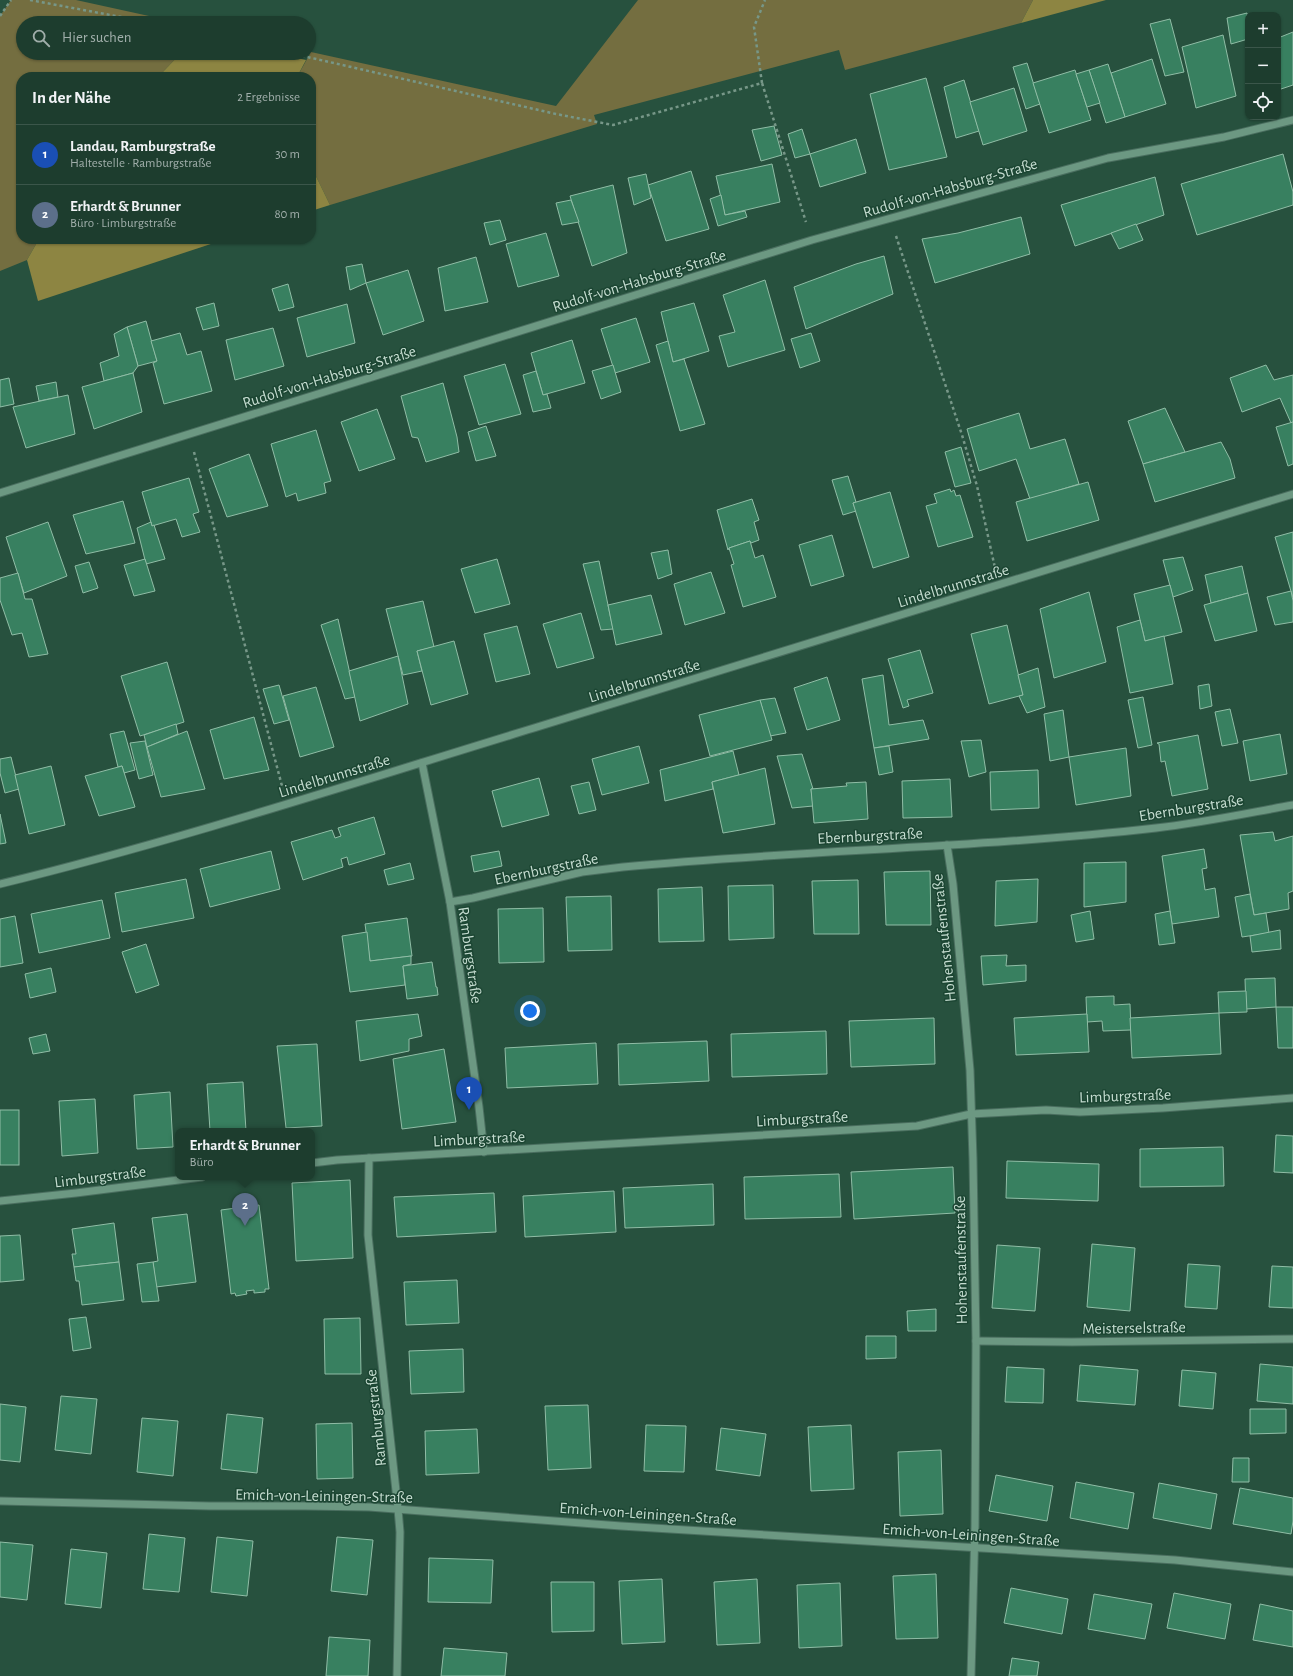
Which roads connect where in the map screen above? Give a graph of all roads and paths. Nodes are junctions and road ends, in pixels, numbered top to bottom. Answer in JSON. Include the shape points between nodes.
{"nodes":[{"id":1,"x":12,"y":0,"type":"edge"},
{"id":2,"x":30,"y":0,"type":"edge"},
{"id":3,"x":765,"y":0,"type":"edge"},
{"id":4,"x":0,"y":16,"type":"edge"},
{"id":5,"x":116,"y":16,"type":"edge"},
{"id":6,"x":316,"y":59,"type":"edge"},
{"id":7,"x":762,"y":83,"type":"junction"},
{"id":8,"x":1293,"y":120,"type":"edge"},
{"id":9,"x":890,"y":219,"type":"junction"},
{"id":10,"x":812,"y":240,"type":"junction"},
{"id":11,"x":199,"y":471,"type":"dead end"},
{"id":12,"x":0,"y":493,"type":"edge"},
{"id":13,"x":1293,"y":494,"type":"edge"},
{"id":14,"x":999,"y":586,"type":"junction"},
{"id":15,"x":422,"y":763,"type":"junction"},
{"id":16,"x":287,"y":804,"type":"junction"},
{"id":17,"x":1293,"y":805,"type":"edge"},
{"id":18,"x":947,"y":845,"type":"junction"},
{"id":19,"x":0,"y":884,"type":"edge"},
{"id":20,"x":450,"y":902,"type":"junction"},
{"id":21,"x":1293,"y":1098,"type":"edge"},
{"id":22,"x":971,"y":1114,"type":"junction"},
{"id":23,"x":484,"y":1152,"type":"junction"},
{"id":24,"x":369,"y":1158,"type":"junction"},
{"id":25,"x":315,"y":1163,"type":"edge"},
{"id":26,"x":180,"y":1180,"type":"edge"},
{"id":27,"x":0,"y":1201,"type":"edge"},
{"id":28,"x":1293,"y":1339,"type":"edge"},
{"id":29,"x":976,"y":1340,"type":"junction"},
{"id":30,"x":0,"y":1501,"type":"edge"},
{"id":31,"x":398,"y":1509,"type":"junction"},
{"id":32,"x":974,"y":1548,"type":"junction"},
{"id":33,"x":1293,"y":1572,"type":"edge"},
{"id":34,"x":397,"y":1676,"type":"edge"},
{"id":35,"x":972,"y":1676,"type":"edge"}],
"edges":[{"from":1,"to":4,"type":"path"},
{"from":2,"to":5,"type":"path"},
{"from":3,"to":7,"type":"path","via":[[754,27]]},
{"from":6,"to":7,"type":"path","via":[[613,125]]},
{"from":7,"to":10,"type":"path"},
{"from":8,"to":9,"type":"street","name":"Rudolf-von-Habsburg-Straße","via":[[1224,137],[1108,158]]},
{"from":9,"to":10,"type":"street","name":"Rudolf-von-Habsburg-Straße"},
{"from":9,"to":14,"type":"path","via":[[962,435],[977,486]]},
{"from":10,"to":12,"type":"street","name":"Rudolf-von-Habsburg-Straße"},
{"from":11,"to":16,"type":"path"},
{"from":13,"to":14,"type":"street","name":"Lindelbrunnstraße"},
{"from":14,"to":15,"type":"street","name":"Lindelbrunnstraße"},
{"from":15,"to":16,"type":"street","name":"Lindelbrunnstraße"},
{"from":15,"to":20,"type":"street","name":"Ramburgstraße"},
{"from":16,"to":19,"type":"street","name":"Lindelbrunnstraße","via":[[69,867]]},
{"from":17,"to":18,"type":"street","name":"Ebernburgstraße","via":[[1158,828]]},
{"from":18,"to":20,"type":"street","name":"Ebernburgstraße","via":[[623,867],[582,872]]},
{"from":18,"to":22,"type":"street","name":"Hohenstaufenstraße","via":[[954,892],[970,1070]]},
{"from":20,"to":23,"type":"street","name":"Ramburgstraße"},
{"from":21,"to":22,"type":"street","name":"Limburgstraße","via":[[1155,1109]]},
{"from":22,"to":23,"type":"street","name":"Limburgstraße","via":[[917,1126]]},
{"from":22,"to":29,"type":"street","name":"Hohenstaufenstraße"},
{"from":23,"to":24,"type":"street","name":"Limburgstraße"},
{"from":24,"to":25,"type":"street","name":"Limburgstraße"},
{"from":24,"to":31,"type":"street","name":"Ramburgstraße","via":[[368,1235]]},
{"from":26,"to":27,"type":"street","name":"Limburgstraße"},
{"from":28,"to":29,"type":"street","name":"Meisterselstraße","via":[[1072,1342]]},
{"from":29,"to":32,"type":"street","name":"Hohenstaufenstraße"},
{"from":30,"to":31,"type":"street","name":"Emich-von-Leiningen-Straße"},
{"from":31,"to":32,"type":"street","name":"Emich-von-Leiningen-Straße"},
{"from":31,"to":34,"type":"street","name":"Ramburgstraße","via":[[400,1532]]},
{"from":32,"to":33,"type":"street","name":"Emich-von-Leiningen-Straße","via":[[1176,1560]]},
{"from":32,"to":35,"type":"street","name":"Hohenstaufenstraße"}]}
